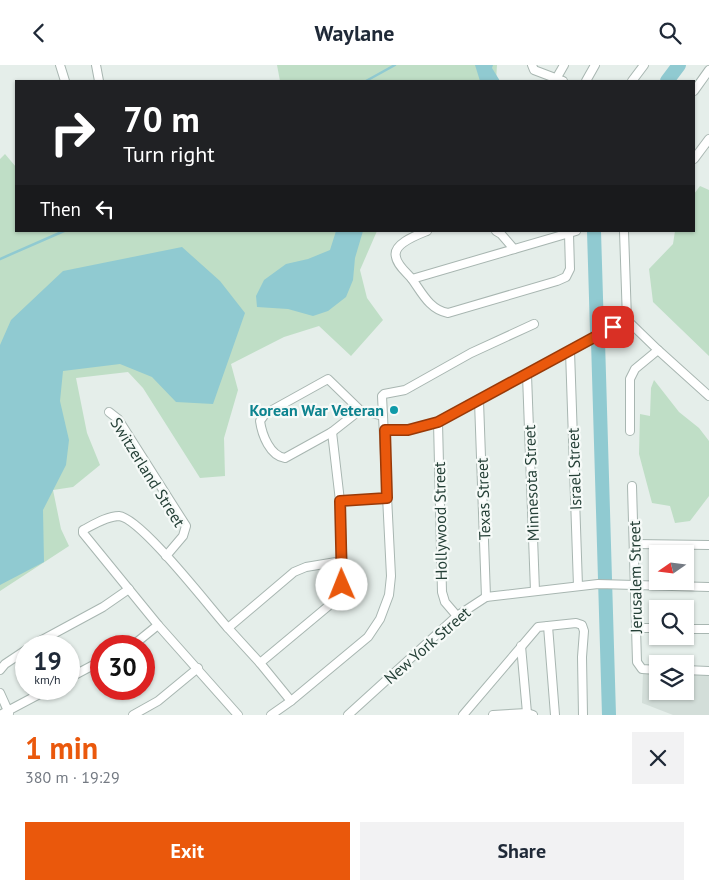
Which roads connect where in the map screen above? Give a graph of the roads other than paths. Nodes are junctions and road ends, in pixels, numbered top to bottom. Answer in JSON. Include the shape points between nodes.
{"nodes":[{"id":1,"x":60,"y":65,"type":"edge"},
{"id":2,"x":96,"y":65,"type":"edge"},
{"id":3,"x":532,"y":65,"type":"edge"},
{"id":4,"x":564,"y":65,"type":"edge"},
{"id":5,"x":595,"y":65,"type":"edge"},
{"id":6,"x":644,"y":65,"type":"edge"},
{"id":7,"x":709,"y":70,"type":"edge"},
{"id":8,"x":64,"y":80,"type":"edge"},
{"id":9,"x":99,"y":80,"type":"edge"},
{"id":10,"x":560,"y":80,"type":"edge"},
{"id":11,"x":587,"y":80,"type":"edge"},
{"id":12,"x":633,"y":80,"type":"edge"},
{"id":13,"x":695,"y":90,"type":"edge"},
{"id":14,"x":709,"y":139,"type":"edge"},
{"id":15,"x":695,"y":158,"type":"edge"},
{"id":16,"x":424,"y":232,"type":"edge"},
{"id":17,"x":498,"y":232,"type":"edge"},
{"id":18,"x":624,"y":232,"type":"edge"},
{"id":19,"x":573,"y":233,"type":"edge"},
{"id":20,"x":514,"y":249,"type":"junction"},
{"id":21,"x":412,"y":279,"type":"junction"},
{"id":22,"x":628,"y":319,"type":"junction"},
{"id":23,"x":534,"y":324,"type":"dead end"},
{"id":24,"x":570,"y":351,"type":"junction"},
{"id":25,"x":658,"y":351,"type":"junction"},
{"id":26,"x":527,"y":375,"type":"junction"},
{"id":27,"x":709,"y":396,"type":"edge"},
{"id":28,"x":479,"y":401,"type":"junction"},
{"id":29,"x":360,"y":410,"type":"junction"},
{"id":30,"x":109,"y":412,"type":"dead end"},
{"id":31,"x":383,"y":416,"type":"junction"},
{"id":32,"x":438,"y":422,"type":"junction"},
{"id":33,"x":385,"y":430,"type":"junction"},
{"id":34,"x":630,"y":431,"type":"dead end"},
{"id":35,"x":332,"y":432,"type":"junction"},
{"id":36,"x":632,"y":486,"type":"dead end"},
{"id":37,"x":387,"y":498,"type":"junction"},
{"id":38,"x":340,"y":501,"type":"junction"},
{"id":39,"x":634,"y":544,"type":"junction"},
{"id":40,"x":709,"y":544,"type":"edge"},
{"id":41,"x":166,"y":556,"type":"junction"},
{"id":42,"x":342,"y":561,"type":"junction"},
{"id":43,"x":635,"y":585,"type":"junction"},
{"id":44,"x":578,"y":586,"type":"junction"},
{"id":45,"x":709,"y":587,"type":"edge"},
{"id":46,"x":128,"y":589,"type":"junction"},
{"id":47,"x":535,"y":591,"type":"junction"},
{"id":48,"x":486,"y":597,"type":"junction"},
{"id":49,"x":457,"y":615,"type":"junction"},
{"id":50,"x":158,"y":625,"type":"junction"},
{"id":51,"x":548,"y":626,"type":"junction"},
{"id":52,"x":636,"y":627,"type":"junction"},
{"id":53,"x":649,"y":628,"type":"edge"},
{"id":54,"x":228,"y":629,"type":"junction"},
{"id":55,"x":694,"y":629,"type":"edge"},
{"id":56,"x":709,"y":629,"type":"edge"},
{"id":57,"x":51,"y":635,"type":"edge"},
{"id":58,"x":146,"y":635,"type":"edge"},
{"id":59,"x":520,"y":646,"type":"junction"},
{"id":60,"x":15,"y":657,"type":"edge"},
{"id":61,"x":260,"y":663,"type":"junction"},
{"id":62,"x":198,"y":668,"type":"junction"},
{"id":63,"x":649,"y":669,"type":"edge"},
{"id":64,"x":0,"y":670,"type":"edge"},
{"id":65,"x":694,"y":670,"type":"edge"},
{"id":66,"x":709,"y":671,"type":"edge"},
{"id":67,"x":0,"y":693,"type":"edge"},
{"id":68,"x":29,"y":700,"type":"edge"},
{"id":69,"x":291,"y":701,"type":"junction"},
{"id":70,"x":6,"y":713,"type":"edge"},
{"id":71,"x":530,"y":714,"type":"edge"},
{"id":72,"x":133,"y":715,"type":"edge"},
{"id":73,"x":238,"y":715,"type":"edge"},
{"id":74,"x":270,"y":715,"type":"edge"},
{"id":75,"x":348,"y":715,"type":"edge"},
{"id":76,"x":463,"y":715,"type":"edge"},
{"id":77,"x":493,"y":715,"type":"edge"},
{"id":78,"x":555,"y":715,"type":"edge"},
{"id":79,"x":583,"y":715,"type":"edge"}],
"edges":[{"from":1,"to":8,"type":"street"},
{"from":2,"to":9,"type":"street"},
{"from":3,"to":10,"type":"street","via":[[534,70]]},
{"from":4,"to":10,"type":"street"},
{"from":5,"to":11,"type":"street"},
{"from":6,"to":12,"type":"street"},
{"from":7,"to":13,"type":"street"},
{"from":14,"to":15,"type":"street"},
{"from":16,"to":21,"type":"street","via":[[398,247],[395,253]]},
{"from":17,"to":20,"type":"street"},
{"from":18,"to":22,"type":"street"},
{"from":19,"to":20,"type":"street"},
{"from":19,"to":21,"type":"street","via":[[570,269],[566,277],[448,313],[433,308]]},
{"from":20,"to":21,"type":"street"},
{"from":22,"to":24,"type":"street"},
{"from":22,"to":25,"type":"street"},
{"from":23,"to":31,"type":"street","via":[[456,360],[405,390],[384,394]]},
{"from":24,"to":26,"type":"street"},
{"from":24,"to":44,"type":"street","name":"Israel Street"},
{"from":25,"to":27,"type":"street"},
{"from":25,"to":34,"type":"street","via":[[639,365],[630,379]]},
{"from":26,"to":28,"type":"street"},
{"from":26,"to":47,"type":"street","name":"Minnesota Street"},
{"from":28,"to":32,"type":"street"},
{"from":28,"to":48,"type":"street","name":"Texas Street"},
{"from":29,"to":31,"type":"street"},
{"from":29,"to":35,"type":"street"},
{"from":29,"to":35,"type":"street","via":[[328,379],[265,414],[260,421],[278,457],[285,458]]},
{"from":30,"to":41,"type":"street","name":"Switzerland Street","via":[[118,419],[186,527],[185,533]]},
{"from":31,"to":33,"type":"street"},
{"from":32,"to":33,"type":"street","via":[[408,430]]},
{"from":32,"to":49,"type":"street","name":"Hollywood Street","via":[[442,592],[445,602]]},
{"from":33,"to":37,"type":"street"},
{"from":35,"to":38,"type":"street"},
{"from":36,"to":39,"type":"street","name":"Jerusalem Street"},
{"from":37,"to":38,"type":"street"},
{"from":37,"to":69,"type":"street","via":[[391,576],[389,595],[380,619],[368,637]]},
{"from":38,"to":42,"type":"street"},
{"from":39,"to":40,"type":"street"},
{"from":39,"to":43,"type":"street","name":"Jerusalem Street"},
{"from":41,"to":46,"type":"street","via":[[141,529],[124,518],[112,517],[83,531]]},
{"from":41,"to":54,"type":"street"},
{"from":42,"to":54,"type":"street","via":[[294,572]]},
{"from":42,"to":61,"type":"street","via":[[342,585],[332,603]]},
{"from":43,"to":44,"type":"street","name":"New York Street"},
{"from":43,"to":45,"type":"street","name":"New York Street"},
{"from":43,"to":52,"type":"street","name":"Jerusalem Street"},
{"from":44,"to":47,"type":"street","name":"New York Street"},
{"from":46,"to":50,"type":"street"},
{"from":46,"to":57,"type":"street","via":[[103,607]]},
{"from":47,"to":48,"type":"street","name":"New York Street"},
{"from":48,"to":49,"type":"street","name":"New York Street"},
{"from":49,"to":75,"type":"street","name":"New York Street"},
{"from":50,"to":58,"type":"street"},
{"from":50,"to":62,"type":"street"},
{"from":51,"to":59,"type":"street","via":[[538,627]]},
{"from":51,"to":78,"type":"street"},
{"from":51,"to":79,"type":"street","via":[[582,625]]},
{"from":52,"to":53,"type":"street"},
{"from":52,"to":63,"type":"street","name":"Jerusalem Street","via":[[637,662],[640,667]]},
{"from":54,"to":61,"type":"street"},
{"from":55,"to":56,"type":"street"},
{"from":59,"to":71,"type":"street"},
{"from":59,"to":76,"type":"street"},
{"from":60,"to":64,"type":"street"},
{"from":61,"to":69,"type":"street"},
{"from":62,"to":72,"type":"street","via":[[158,701]]},
{"from":62,"to":73,"type":"street"},
{"from":65,"to":66,"type":"street"},
{"from":67,"to":70,"type":"street"},
{"from":68,"to":70,"type":"street"},
{"from":69,"to":74,"type":"street"},
{"from":71,"to":77,"type":"street"}]}
